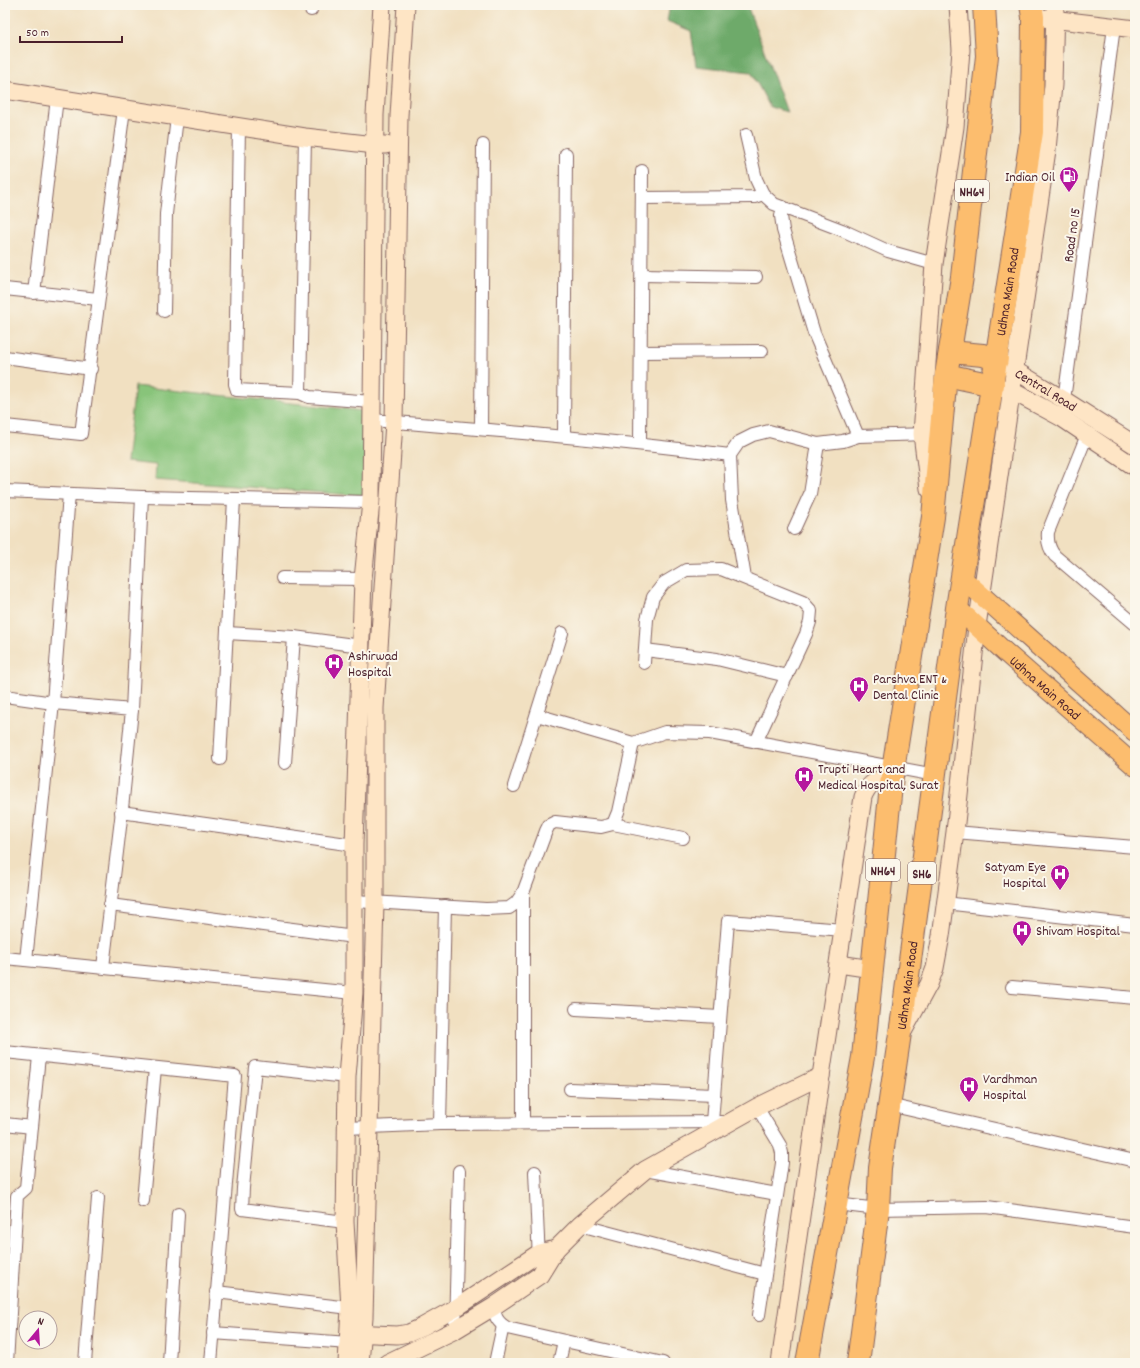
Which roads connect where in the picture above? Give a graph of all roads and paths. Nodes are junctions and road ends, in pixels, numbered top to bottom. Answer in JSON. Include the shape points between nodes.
{"nodes":[{"id":1,"x":382,"y":5,"type":"edge"},
{"id":2,"x":406,"y":5,"type":"edge"},
{"id":3,"x":958,"y":5,"type":"edge"},
{"id":4,"x":984,"y":5,"type":"edge"},
{"id":5,"x":1032,"y":11,"type":"edge"},
{"id":6,"x":1055,"y":12,"type":"edge"},
{"id":7,"x":1114,"y":27,"type":"junction"},
{"id":8,"x":1135,"y":29,"type":"edge"},
{"id":9,"x":5,"y":90,"type":"edge"},
{"id":10,"x":57,"y":98,"type":"junction"},
{"id":11,"x":124,"y":109,"type":"junction"},
{"id":12,"x":177,"y":117,"type":"junction"},
{"id":13,"x":239,"y":126,"type":"junction"},
{"id":14,"x":746,"y":135,"type":"dead end"},
{"id":15,"x":306,"y":137,"type":"junction"},
{"id":16,"x":375,"y":145,"type":"junction"},
{"id":17,"x":398,"y":145,"type":"junction"},
{"id":18,"x":483,"y":145,"type":"dead end"},
{"id":19,"x":566,"y":154,"type":"dead end"},
{"id":20,"x":642,"y":171,"type":"dead end"},
{"id":21,"x":762,"y":194,"type":"junction"},
{"id":22,"x":643,"y":198,"type":"junction"},
{"id":23,"x":783,"y":207,"type":"junction"},
{"id":24,"x":934,"y":264,"type":"junction"},
{"id":25,"x":642,"y":275,"type":"junction"},
{"id":26,"x":756,"y":278,"type":"dead end"},
{"id":27,"x":5,"y":289,"type":"edge"},
{"id":28,"x":34,"y":293,"type":"junction"},
{"id":29,"x":98,"y":299,"type":"junction"},
{"id":30,"x":164,"y":311,"type":"dead end"},
{"id":31,"x":641,"y":352,"type":"junction"},
{"id":32,"x":762,"y":352,"type":"dead end"},
{"id":33,"x":950,"y":352,"type":"junction"},
{"id":34,"x":5,"y":357,"type":"edge"},
{"id":35,"x":1005,"y":364,"type":"junction"},
{"id":36,"x":90,"y":369,"type":"junction"},
{"id":37,"x":946,"y":375,"type":"junction"},
{"id":38,"x":1003,"y":388,"type":"junction"},
{"id":39,"x":300,"y":393,"type":"junction"},
{"id":40,"x":1064,"y":400,"type":"junction"},
{"id":41,"x":372,"y":402,"type":"junction"},
{"id":42,"x":372,"y":420,"type":"junction"},
{"id":43,"x":394,"y":422,"type":"junction"},
{"id":44,"x":5,"y":426,"type":"edge"},
{"id":45,"x":481,"y":428,"type":"junction"},
{"id":46,"x":932,"y":434,"type":"junction"},
{"id":47,"x":1087,"y":435,"type":"junction"},
{"id":48,"x":564,"y":436,"type":"junction"},
{"id":49,"x":858,"y":436,"type":"junction"},
{"id":50,"x":640,"y":444,"type":"junction"},
{"id":51,"x":818,"y":444,"type":"junction"},
{"id":52,"x":1135,"y":445,"type":"edge"},
{"id":53,"x":730,"y":455,"type":"junction"},
{"id":54,"x":1135,"y":467,"type":"edge"},
{"id":55,"x":5,"y":491,"type":"edge"},
{"id":56,"x":69,"y":494,"type":"junction"},
{"id":57,"x":142,"y":497,"type":"junction"},
{"id":58,"x":234,"y":498,"type":"junction"},
{"id":59,"x":370,"y":502,"type":"junction"},
{"id":60,"x":794,"y":529,"type":"dead end"},
{"id":61,"x":282,"y":578,"type":"dead end"},
{"id":62,"x":745,"y":578,"type":"junction"},
{"id":63,"x":962,"y":578,"type":"junction"},
{"id":64,"x":364,"y":579,"type":"junction"},
{"id":65,"x":982,"y":596,"type":"junction"},
{"id":66,"x":958,"y":608,"type":"junction"},
{"id":67,"x":1135,"y":624,"type":"edge"},
{"id":68,"x":977,"y":626,"type":"junction"},
{"id":69,"x":227,"y":633,"type":"junction"},
{"id":70,"x":562,"y":633,"type":"dead end"},
{"id":71,"x":294,"y":637,"type":"junction"},
{"id":72,"x":361,"y":646,"type":"junction"},
{"id":73,"x":645,"y":650,"type":"junction"},
{"id":74,"x":644,"y":663,"type":"dead end"},
{"id":75,"x":786,"y":676,"type":"junction"},
{"id":76,"x":5,"y":696,"type":"edge"},
{"id":77,"x":53,"y":702,"type":"junction"},
{"id":78,"x":132,"y":710,"type":"junction"},
{"id":79,"x":537,"y":715,"type":"junction"},
{"id":80,"x":1135,"y":732,"type":"edge"},
{"id":81,"x":756,"y":742,"type":"junction"},
{"id":82,"x":633,"y":743,"type":"junction"},
{"id":83,"x":220,"y":758,"type":"dead end"},
{"id":84,"x":285,"y":763,"type":"dead end"},
{"id":85,"x":1135,"y":766,"type":"edge"},
{"id":86,"x":893,"y":771,"type":"junction"},
{"id":87,"x":935,"y":775,"type":"junction"},
{"id":88,"x":514,"y":786,"type":"dead end"},
{"id":89,"x":121,"y":812,"type":"junction"},
{"id":90,"x":613,"y":824,"type":"junction"},
{"id":91,"x":955,"y":832,"type":"junction"},
{"id":92,"x":682,"y":838,"type":"dead end"},
{"id":93,"x":354,"y":844,"type":"junction"},
{"id":94,"x":1135,"y":846,"type":"edge"},
{"id":95,"x":523,"y":893,"type":"junction"},
{"id":96,"x":355,"y":901,"type":"junction"},
{"id":97,"x":375,"y":903,"type":"junction"},
{"id":98,"x":946,"y":903,"type":"junction"},
{"id":99,"x":110,"y":905,"type":"junction"},
{"id":100,"x":445,"y":906,"type":"junction"},
{"id":101,"x":1135,"y":925,"type":"edge"},
{"id":102,"x":844,"y":930,"type":"junction"},
{"id":103,"x":354,"y":937,"type":"junction"},
{"id":104,"x":5,"y":958,"type":"edge"},
{"id":105,"x":26,"y":960,"type":"junction"},
{"id":106,"x":839,"y":964,"type":"junction"},
{"id":107,"x":103,"y":967,"type":"junction"},
{"id":108,"x":872,"y":969,"type":"junction"},
{"id":109,"x":1012,"y":987,"type":"dead end"},
{"id":110,"x":354,"y":993,"type":"junction"},
{"id":111,"x":1135,"y":998,"type":"edge"},
{"id":112,"x":576,"y":1009,"type":"dead end"},
{"id":113,"x":720,"y":1017,"type":"junction"},
{"id":114,"x":899,"y":1039,"type":"junction"},
{"id":115,"x":5,"y":1052,"type":"edge"},
{"id":116,"x":40,"y":1056,"type":"junction"},
{"id":117,"x":155,"y":1068,"type":"junction"},
{"id":118,"x":821,"y":1076,"type":"junction"},
{"id":119,"x":347,"y":1077,"type":"junction"},
{"id":120,"x":570,"y":1089,"type":"dead end"},
{"id":121,"x":714,"y":1095,"type":"junction"},
{"id":122,"x":889,"y":1105,"type":"junction"},
{"id":123,"x":757,"y":1107,"type":"junction"},
{"id":124,"x":712,"y":1122,"type":"junction"},
{"id":125,"x":730,"y":1122,"type":"junction"},
{"id":126,"x":5,"y":1124,"type":"edge"},
{"id":127,"x":440,"y":1124,"type":"junction"},
{"id":128,"x":523,"y":1124,"type":"junction"},
{"id":129,"x":32,"y":1127,"type":"junction"},
{"id":130,"x":369,"y":1127,"type":"junction"},
{"id":131,"x":346,"y":1128,"type":"junction"},
{"id":132,"x":1135,"y":1161,"type":"edge"},
{"id":133,"x":645,"y":1170,"type":"junction"},
{"id":134,"x":459,"y":1171,"type":"dead end"},
{"id":135,"x":536,"y":1172,"type":"dead end"},
{"id":136,"x":777,"y":1194,"type":"junction"},
{"id":137,"x":98,"y":1198,"type":"dead end"},
{"id":138,"x":143,"y":1201,"type":"dead end"},
{"id":139,"x":836,"y":1204,"type":"junction"},
{"id":140,"x":878,"y":1209,"type":"junction"},
{"id":141,"x":178,"y":1214,"type":"dead end"},
{"id":142,"x":344,"y":1222,"type":"junction"},
{"id":143,"x":580,"y":1225,"type":"junction"},
{"id":144,"x":1135,"y":1228,"type":"edge"},
{"id":145,"x":556,"y":1249,"type":"junction"},
{"id":146,"x":539,"y":1253,"type":"junction"},
{"id":147,"x":765,"y":1274,"type":"junction"},
{"id":148,"x":540,"y":1275,"type":"junction"},
{"id":149,"x":216,"y":1292,"type":"junction"},
{"id":150,"x":493,"y":1307,"type":"junction"},
{"id":151,"x":350,"y":1308,"type":"junction"},
{"id":152,"x":456,"y":1308,"type":"junction"},
{"id":153,"x":759,"y":1315,"type":"dead end"},
{"id":154,"x":503,"y":1326,"type":"junction"},
{"id":155,"x":455,"y":1330,"type":"junction"},
{"id":156,"x":213,"y":1333,"type":"junction"},
{"id":157,"x":354,"y":1336,"type":"junction"},
{"id":158,"x":564,"y":1341,"type":"junction"},
{"id":159,"x":624,"y":1359,"type":"edge"},
{"id":160,"x":7,"y":1363,"type":"edge"},
{"id":161,"x":85,"y":1363,"type":"edge"},
{"id":162,"x":169,"y":1363,"type":"edge"},
{"id":163,"x":210,"y":1363,"type":"edge"},
{"id":164,"x":348,"y":1363,"type":"edge"},
{"id":165,"x":360,"y":1363,"type":"edge"},
{"id":166,"x":387,"y":1363,"type":"edge"},
{"id":167,"x":495,"y":1363,"type":"edge"},
{"id":168,"x":559,"y":1363,"type":"edge"},
{"id":169,"x":663,"y":1363,"type":"edge"},
{"id":170,"x":780,"y":1363,"type":"edge"},
{"id":171,"x":807,"y":1363,"type":"edge"},
{"id":172,"x":858,"y":1363,"type":"edge"}],
"edges":[{"from":1,"to":16,"type":"street"},
{"from":2,"to":17,"type":"street"},
{"from":3,"to":24,"type":"street","via":[[961,50],[955,127]]},
{"from":4,"to":33,"type":"highway","number":"NH64","via":[[987,56],[962,277]]},
{"from":5,"to":6,"type":"street"},
{"from":5,"to":35,"type":"highway","name":"Udhna Main Road","via":[[1032,132]]},
{"from":6,"to":7,"type":"street"},
{"from":6,"to":35,"type":"street","via":[[1053,85],[1047,150]]},
{"from":7,"to":8,"type":"street"},
{"from":7,"to":40,"type":"street","name":"Road no 15"},
{"from":9,"to":10,"type":"street"},
{"from":10,"to":11,"type":"street"},
{"from":10,"to":28,"type":"street"},
{"from":11,"to":12,"type":"street"},
{"from":11,"to":29,"type":"street"},
{"from":12,"to":13,"type":"street"},
{"from":12,"to":30,"type":"street","via":[[166,214]]},
{"from":13,"to":15,"type":"street"},
{"from":13,"to":39,"type":"street","via":[[236,390]]},
{"from":14,"to":21,"type":"street"},
{"from":15,"to":16,"type":"street"},
{"from":15,"to":39,"type":"street"},
{"from":16,"to":17,"type":"street"},
{"from":16,"to":41,"type":"street"},
{"from":17,"to":43,"type":"street"},
{"from":18,"to":45,"type":"street"},
{"from":19,"to":48,"type":"street"},
{"from":20,"to":22,"type":"street"},
{"from":21,"to":22,"type":"street","via":[[755,197]]},
{"from":21,"to":23,"type":"street","via":[[774,204]]},
{"from":22,"to":25,"type":"street"},
{"from":23,"to":24,"type":"street","via":[[888,251]]},
{"from":23,"to":49,"type":"street","via":[[783,230],[814,333]]},
{"from":24,"to":46,"type":"street"},
{"from":25,"to":26,"type":"street"},
{"from":25,"to":31,"type":"street"},
{"from":27,"to":28,"type":"street"},
{"from":28,"to":29,"type":"street"},
{"from":29,"to":36,"type":"street"},
{"from":31,"to":32,"type":"street"},
{"from":31,"to":50,"type":"street"},
{"from":33,"to":35,"type":"highway","name":"Central Road","via":[[984,355]]},
{"from":33,"to":37,"type":"highway","number":"NH64"},
{"from":34,"to":36,"type":"street"},
{"from":35,"to":38,"type":"highway","name":"Udhna Main Road"},
{"from":35,"to":40,"type":"street","name":"Central Road"},
{"from":36,"to":44,"type":"street","via":[[81,434]]},
{"from":37,"to":38,"type":"highway"},
{"from":37,"to":46,"type":"highway","number":"NH64"},
{"from":38,"to":47,"type":"street","name":"Central Road","via":[[1062,418]]},
{"from":38,"to":63,"type":"highway","name":"Udhna Main Road","number":"SH6"},
{"from":38,"to":65,"type":"street"},
{"from":39,"to":41,"type":"street","via":[[309,397]]},
{"from":40,"to":52,"type":"street","name":"Central Road"},
{"from":41,"to":42,"type":"street"},
{"from":42,"to":43,"type":"street"},
{"from":42,"to":59,"type":"street"},
{"from":43,"to":45,"type":"street"},
{"from":43,"to":97,"type":"street","via":[[375,708]]},
{"from":45,"to":48,"type":"street"},
{"from":46,"to":49,"type":"street"},
{"from":46,"to":86,"type":"highway","number":"NH64","via":[[933,517]]},
{"from":47,"to":54,"type":"street","name":"Central Road"},
{"from":47,"to":67,"type":"street","via":[[1048,532],[1048,544],[1055,556]]},
{"from":48,"to":50,"type":"street"},
{"from":49,"to":51,"type":"street"},
{"from":50,"to":53,"type":"street"},
{"from":51,"to":53,"type":"street","via":[[769,431],[739,442]]},
{"from":51,"to":60,"type":"street","via":[[810,494]]},
{"from":53,"to":62,"type":"street","via":[[732,500]]},
{"from":55,"to":56,"type":"street"},
{"from":56,"to":57,"type":"street"},
{"from":56,"to":77,"type":"street"},
{"from":57,"to":58,"type":"street"},
{"from":57,"to":78,"type":"street"},
{"from":58,"to":59,"type":"street"},
{"from":58,"to":69,"type":"street"},
{"from":59,"to":64,"type":"street"},
{"from":61,"to":64,"type":"street"},
{"from":62,"to":73,"type":"street","via":[[721,569],[686,570],[664,583],[653,597],[647,619]]},
{"from":62,"to":75,"type":"street","via":[[803,602],[811,611],[806,634]]},
{"from":63,"to":65,"type":"main road","name":"Udhna Main Road"},
{"from":63,"to":66,"type":"highway","name":"Udhna Main Road","number":"SH6"},
{"from":64,"to":72,"type":"street"},
{"from":65,"to":68,"type":"street"},
{"from":65,"to":80,"type":"main road","name":"Udhna Main Road"},
{"from":66,"to":68,"type":"main road","name":"Udhna Main Road"},
{"from":66,"to":87,"type":"highway","name":"Udhna Main Road","number":"SH6"},
{"from":68,"to":85,"type":"main road","name":"Udhna Main Road"},
{"from":68,"to":91,"type":"street"},
{"from":69,"to":71,"type":"street"},
{"from":69,"to":83,"type":"street"},
{"from":70,"to":79,"type":"street"},
{"from":71,"to":72,"type":"street"},
{"from":71,"to":84,"type":"street"},
{"from":72,"to":93,"type":"street"},
{"from":73,"to":74,"type":"street"},
{"from":73,"to":75,"type":"street","via":[[717,659]]},
{"from":75,"to":81,"type":"street"},
{"from":76,"to":77,"type":"street"},
{"from":77,"to":78,"type":"street"},
{"from":77,"to":105,"type":"street"},
{"from":78,"to":89,"type":"street"},
{"from":79,"to":82,"type":"street"},
{"from":79,"to":88,"type":"street"},
{"from":81,"to":82,"type":"street","via":[[710,733],[665,732]]},
{"from":81,"to":86,"type":"street"},
{"from":82,"to":90,"type":"street"},
{"from":86,"to":87,"type":"street"},
{"from":86,"to":102,"type":"street","via":[[869,785],[866,790]]},
{"from":86,"to":108,"type":"highway","number":"NH64"},
{"from":87,"to":114,"type":"highway","name":"Udhna Main Road","number":"SH6"},
{"from":89,"to":93,"type":"street"},
{"from":89,"to":99,"type":"street"},
{"from":90,"to":92,"type":"street"},
{"from":90,"to":95,"type":"street","via":[[601,827],[555,822],[550,825]]},
{"from":91,"to":94,"type":"street"},
{"from":91,"to":98,"type":"street"},
{"from":93,"to":96,"type":"street"},
{"from":95,"to":100,"type":"street","via":[[509,908]]},
{"from":95,"to":128,"type":"street"},
{"from":96,"to":97,"type":"street"},
{"from":96,"to":103,"type":"street"},
{"from":97,"to":100,"type":"street"},
{"from":97,"to":130,"type":"street"},
{"from":98,"to":101,"type":"street"},
{"from":98,"to":114,"type":"street","via":[[935,968]]},
{"from":99,"to":103,"type":"street"},
{"from":99,"to":107,"type":"street"},
{"from":100,"to":127,"type":"street"},
{"from":102,"to":106,"type":"street"},
{"from":102,"to":113,"type":"street","via":[[728,921]]},
{"from":103,"to":110,"type":"street"},
{"from":104,"to":105,"type":"street"},
{"from":105,"to":107,"type":"street"},
{"from":106,"to":108,"type":"street"},
{"from":106,"to":118,"type":"street"},
{"from":107,"to":110,"type":"street"},
{"from":108,"to":139,"type":"highway","number":"NH64","via":[[863,1057]]},
{"from":109,"to":111,"type":"street"},
{"from":110,"to":119,"type":"street"},
{"from":112,"to":113,"type":"street"},
{"from":113,"to":121,"type":"street"},
{"from":114,"to":122,"type":"highway","name":"Udhna Main Road","number":"SH6"},
{"from":115,"to":116,"type":"street"},
{"from":116,"to":117,"type":"street"},
{"from":116,"to":129,"type":"street"},
{"from":117,"to":138,"type":"street"},
{"from":117,"to":149,"type":"street","via":[[235,1076]]},
{"from":118,"to":123,"type":"street"},
{"from":118,"to":170,"type":"street"},
{"from":119,"to":131,"type":"street"},
{"from":119,"to":142,"type":"street","via":[[255,1067],[242,1209]]},
{"from":120,"to":121,"type":"street"},
{"from":121,"to":124,"type":"street"},
{"from":122,"to":132,"type":"street"},
{"from":122,"to":140,"type":"highway","name":"Udhna Main Road","number":"SH6","via":[[880,1168]]},
{"from":123,"to":125,"type":"street"},
{"from":123,"to":136,"type":"street","via":[[780,1145],[782,1153]]},
{"from":124,"to":125,"type":"street"},
{"from":124,"to":128,"type":"street"},
{"from":125,"to":133,"type":"street"},
{"from":126,"to":129,"type":"street"},
{"from":127,"to":128,"type":"street"},
{"from":127,"to":130,"type":"street"},
{"from":129,"to":160,"type":"street","via":[[26,1188],[17,1196]]},
{"from":130,"to":131,"type":"street"},
{"from":130,"to":157,"type":"street"},
{"from":131,"to":142,"type":"street"},
{"from":133,"to":136,"type":"street"},
{"from":133,"to":143,"type":"street"},
{"from":134,"to":152,"type":"street"},
{"from":135,"to":146,"type":"street"},
{"from":136,"to":147,"type":"street"},
{"from":137,"to":161,"type":"street"},
{"from":139,"to":140,"type":"street"},
{"from":139,"to":171,"type":"highway","number":"NH64"},
{"from":140,"to":144,"type":"street","via":[[987,1206]]},
{"from":140,"to":172,"type":"highway","name":"Udhna Main Road","number":"SH6"},
{"from":141,"to":162,"type":"street"},
{"from":142,"to":151,"type":"street"},
{"from":143,"to":145,"type":"street"},
{"from":143,"to":147,"type":"street"},
{"from":145,"to":146,"type":"street"},
{"from":145,"to":148,"type":"street"},
{"from":146,"to":148,"type":"street"},
{"from":146,"to":152,"type":"street"},
{"from":147,"to":153,"type":"street"},
{"from":148,"to":150,"type":"street"},
{"from":149,"to":151,"type":"street"},
{"from":149,"to":156,"type":"street"},
{"from":150,"to":154,"type":"street","via":[[496,1319]]},
{"from":150,"to":155,"type":"street"},
{"from":151,"to":157,"type":"street"},
{"from":152,"to":155,"type":"street"},
{"from":152,"to":157,"type":"street","via":[[409,1333]]},
{"from":154,"to":158,"type":"street"},
{"from":154,"to":167,"type":"street"},
{"from":155,"to":166,"type":"street"},
{"from":156,"to":157,"type":"street"},
{"from":156,"to":163,"type":"street"},
{"from":157,"to":164,"type":"street"},
{"from":157,"to":165,"type":"street"},
{"from":158,"to":159,"type":"street"},
{"from":158,"to":168,"type":"street"},
{"from":159,"to":169,"type":"street"}]}
